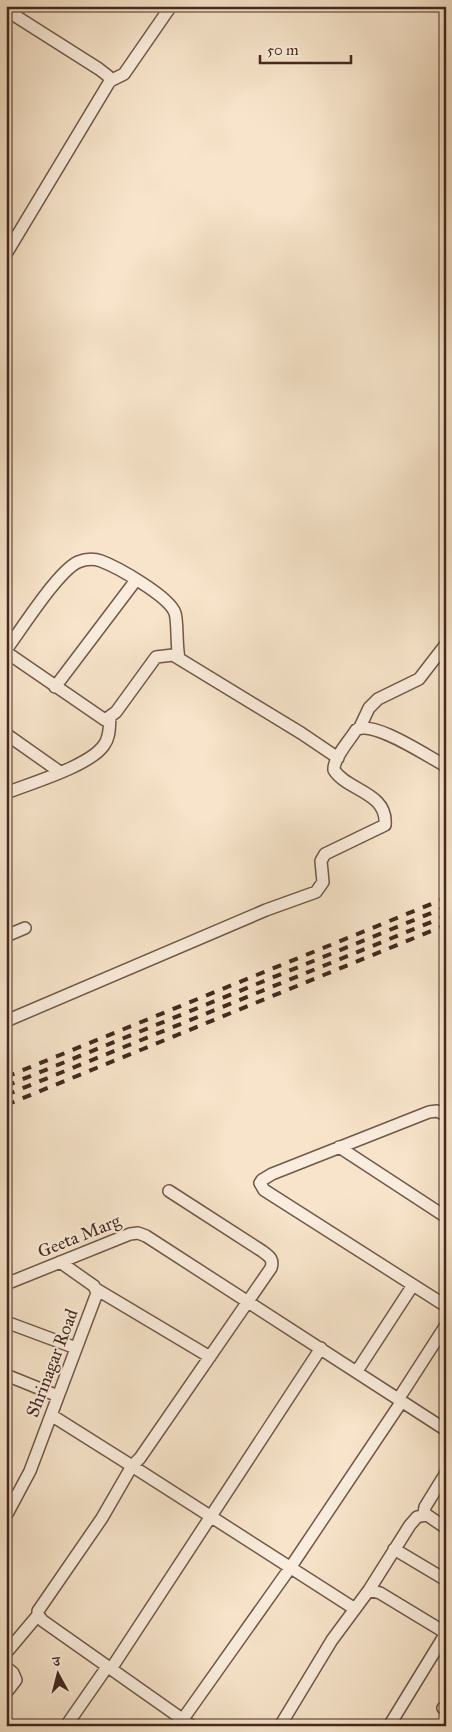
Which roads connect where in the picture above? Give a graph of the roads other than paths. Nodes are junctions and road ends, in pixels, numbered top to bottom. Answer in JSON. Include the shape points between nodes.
{"nodes":[{"id":1,"x":171,"y":6,"type":"edge"},
{"id":2,"x":6,"y":10,"type":"edge"},
{"id":3,"x":110,"y":81,"type":"junction"},
{"id":4,"x":6,"y":254,"type":"edge"},
{"id":5,"x":136,"y":580,"type":"junction"},
{"id":6,"x":446,"y":644,"type":"edge"},
{"id":7,"x":6,"y":651,"type":"edge"},
{"id":8,"x":178,"y":658,"type":"junction"},
{"id":9,"x":55,"y":687,"type":"junction"},
{"id":10,"x":110,"y":719,"type":"junction"},
{"id":11,"x":360,"y":727,"type":"junction"},
{"id":12,"x":6,"y":734,"type":"edge"},
{"id":13,"x":338,"y":758,"type":"junction"},
{"id":14,"x":446,"y":766,"type":"edge"},
{"id":15,"x":60,"y":772,"type":"junction"},
{"id":16,"x":6,"y":793,"type":"edge"},
{"id":17,"x":25,"y":928,"type":"dead end"},
{"id":18,"x":6,"y":936,"type":"edge"},
{"id":19,"x":6,"y":1021,"type":"edge"},
{"id":20,"x":446,"y":1115,"type":"edge"},
{"id":21,"x":339,"y":1148,"type":"junction"},
{"id":22,"x":169,"y":1191,"type":"dead end"},
{"id":23,"x":446,"y":1217,"type":"edge"},
{"id":24,"x":60,"y":1262,"type":"junction"},
{"id":25,"x":6,"y":1284,"type":"edge"},
{"id":26,"x":413,"y":1285,"type":"junction"},
{"id":27,"x":96,"y":1289,"type":"junction"},
{"id":28,"x":248,"y":1301,"type":"junction"},
{"id":29,"x":446,"y":1306,"type":"edge"},
{"id":30,"x":6,"y":1322,"type":"edge"},
{"id":31,"x":446,"y":1325,"type":"edge"},
{"id":32,"x":76,"y":1348,"type":"junction"},
{"id":33,"x":321,"y":1348,"type":"junction"},
{"id":34,"x":210,"y":1357,"type":"junction"},
{"id":35,"x":357,"y":1371,"type":"junction"},
{"id":36,"x":6,"y":1375,"type":"edge"},
{"id":37,"x":58,"y":1396,"type":"junction"},
{"id":38,"x":400,"y":1400,"type":"junction"},
{"id":39,"x":51,"y":1415,"type":"junction"},
{"id":40,"x":446,"y":1430,"type":"edge"},
{"id":41,"x":132,"y":1466,"type":"junction"},
{"id":42,"x":446,"y":1473,"type":"edge"},
{"id":43,"x":426,"y":1515,"type":"junction"},
{"id":44,"x":6,"y":1516,"type":"edge"},
{"id":45,"x":209,"y":1518,"type":"junction"},
{"id":46,"x":446,"y":1528,"type":"edge"},
{"id":47,"x":394,"y":1549,"type":"junction"},
{"id":48,"x":290,"y":1568,"type":"junction"},
{"id":49,"x":446,"y":1580,"type":"edge"},
{"id":50,"x":369,"y":1590,"type":"junction"},
{"id":51,"x":355,"y":1609,"type":"junction"},
{"id":52,"x":38,"y":1615,"type":"junction"},
{"id":53,"x":446,"y":1633,"type":"edge"},
{"id":54,"x":6,"y":1653,"type":"edge"},
{"id":55,"x":6,"y":1667,"type":"edge"},
{"id":56,"x":109,"y":1668,"type":"junction"},
{"id":57,"x":6,"y":1694,"type":"edge"},
{"id":58,"x":184,"y":1724,"type":"edge"},
{"id":59,"x":66,"y":1726,"type":"edge"},
{"id":60,"x":280,"y":1726,"type":"edge"},
{"id":61,"x":390,"y":1726,"type":"edge"}],
"edges":[{"from":1,"to":3,"type":"street","via":[[124,74]]},
{"from":2,"to":3,"type":"street","via":[[99,69]]},
{"from":3,"to":4,"type":"street"},
{"from":5,"to":7,"type":"street","via":[[100,560],[78,562],[59,579]]},
{"from":5,"to":8,"type":"street","via":[[172,609]]},
{"from":5,"to":9,"type":"street"},
{"from":6,"to":11,"type":"street","via":[[419,678],[409,686],[378,699],[369,708]]},
{"from":7,"to":9,"type":"street"},
{"from":8,"to":10,"type":"street","via":[[167,654],[156,656]]},
{"from":8,"to":13,"type":"street"},
{"from":9,"to":10,"type":"street","via":[[101,720]]},
{"from":10,"to":15,"type":"street","via":[[104,746],[90,759]]},
{"from":11,"to":13,"type":"street"},
{"from":11,"to":14,"type":"street","via":[[386,733]]},
{"from":12,"to":15,"type":"street"},
{"from":13,"to":19,"type":"street","via":[[334,766],[336,773],[373,797],[384,813],[385,825],[324,854],[321,861],[323,882],[316,892],[266,910]]},
{"from":15,"to":16,"type":"street"},
{"from":17,"to":18,"type":"street"},
{"from":20,"to":21,"type":"street","via":[[429,1112]]},
{"from":21,"to":23,"type":"street"},
{"from":21,"to":26,"type":"street","via":[[272,1174],[262,1180],[262,1187]]},
{"from":22,"to":28,"type":"street","via":[[270,1256],[271,1268]]},
{"from":24,"to":25,"type":"street","name":"Geeta Marg"},
{"from":24,"to":27,"type":"street"},
{"from":24,"to":28,"type":"street","name":"Geeta Marg","via":[[138,1232]]},
{"from":26,"to":29,"type":"street"},
{"from":26,"to":35,"type":"street"},
{"from":27,"to":32,"type":"street","name":"Shrinagar Road"},
{"from":27,"to":34,"type":"street"},
{"from":28,"to":33,"type":"street"},
{"from":28,"to":34,"type":"street"},
{"from":30,"to":32,"type":"street"},
{"from":31,"to":38,"type":"street"},
{"from":32,"to":37,"type":"street","name":"Shrinagar Road"},
{"from":33,"to":35,"type":"street"},
{"from":33,"to":45,"type":"street"},
{"from":34,"to":41,"type":"street"},
{"from":35,"to":38,"type":"street"},
{"from":36,"to":37,"type":"street"},
{"from":37,"to":39,"type":"street","name":"Shrinagar Road"},
{"from":38,"to":40,"type":"street"},
{"from":38,"to":48,"type":"street"},
{"from":39,"to":41,"type":"street"},
{"from":39,"to":44,"type":"street","name":"Shrinagar Road","via":[[30,1470]]},
{"from":41,"to":45,"type":"street"},
{"from":41,"to":52,"type":"street"},
{"from":42,"to":43,"type":"street","via":[[425,1507]]},
{"from":43,"to":46,"type":"street"},
{"from":43,"to":47,"type":"street","via":[[417,1517]]},
{"from":45,"to":48,"type":"street"},
{"from":45,"to":56,"type":"street"},
{"from":47,"to":49,"type":"street"},
{"from":47,"to":50,"type":"street"},
{"from":48,"to":51,"type":"street"},
{"from":48,"to":58,"type":"street"},
{"from":50,"to":51,"type":"street"},
{"from":50,"to":53,"type":"street","via":[[380,1593]]},
{"from":51,"to":60,"type":"street","via":[[332,1640]]},
{"from":52,"to":54,"type":"street"},
{"from":52,"to":56,"type":"street"},
{"from":53,"to":61,"type":"street"},
{"from":55,"to":57,"type":"street","via":[[16,1680]]},
{"from":56,"to":58,"type":"street"},
{"from":56,"to":59,"type":"street"}]}
